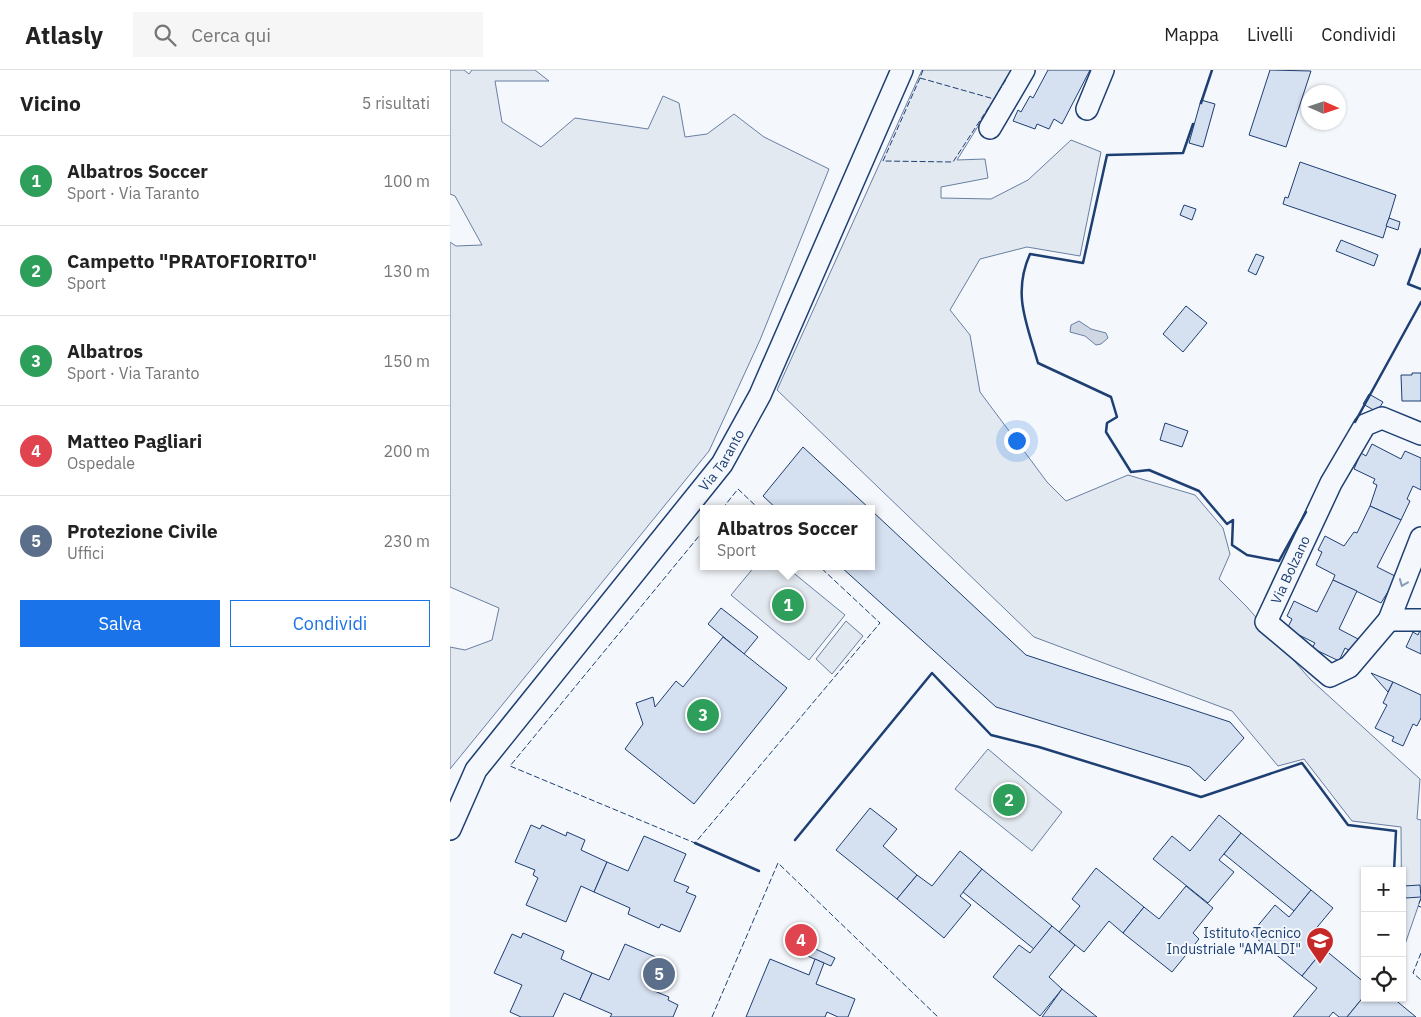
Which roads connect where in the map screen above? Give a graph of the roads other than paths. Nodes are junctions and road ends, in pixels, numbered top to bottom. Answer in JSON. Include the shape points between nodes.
{"nodes":[{"id":1,"x":902,"y":70,"type":"edge"},
{"id":2,"x":1024,"y":70,"type":"edge"},
{"id":3,"x":1103,"y":70,"type":"edge"},
{"id":4,"x":1086,"y":109,"type":"dead end"},
{"id":5,"x":990,"y":128,"type":"dead end"},
{"id":6,"x":1421,"y":434,"type":"edge"},
{"id":7,"x":1421,"y":538,"type":"edge"},
{"id":8,"x":1388,"y":620,"type":"junction"},
{"id":9,"x":1421,"y":620,"type":"edge"},
{"id":10,"x":450,"y":828,"type":"edge"}],
"edges":[{"from":1,"to":10,"type":"street","name":"Via Taranto","via":[[760,395],[722,464],[476,770]]},
{"from":2,"to":5,"type":"street"},
{"from":3,"to":4,"type":"street"},
{"from":6,"to":8,"type":"street","name":"Via Bolzano","via":[[1382,418],[1365,425],[1331,483],[1266,622],[1330,676],[1349,667]]},
{"from":7,"to":8,"type":"street","name":"Via Bolzano","one_way":true},
{"from":8,"to":9,"type":"street"}]}
